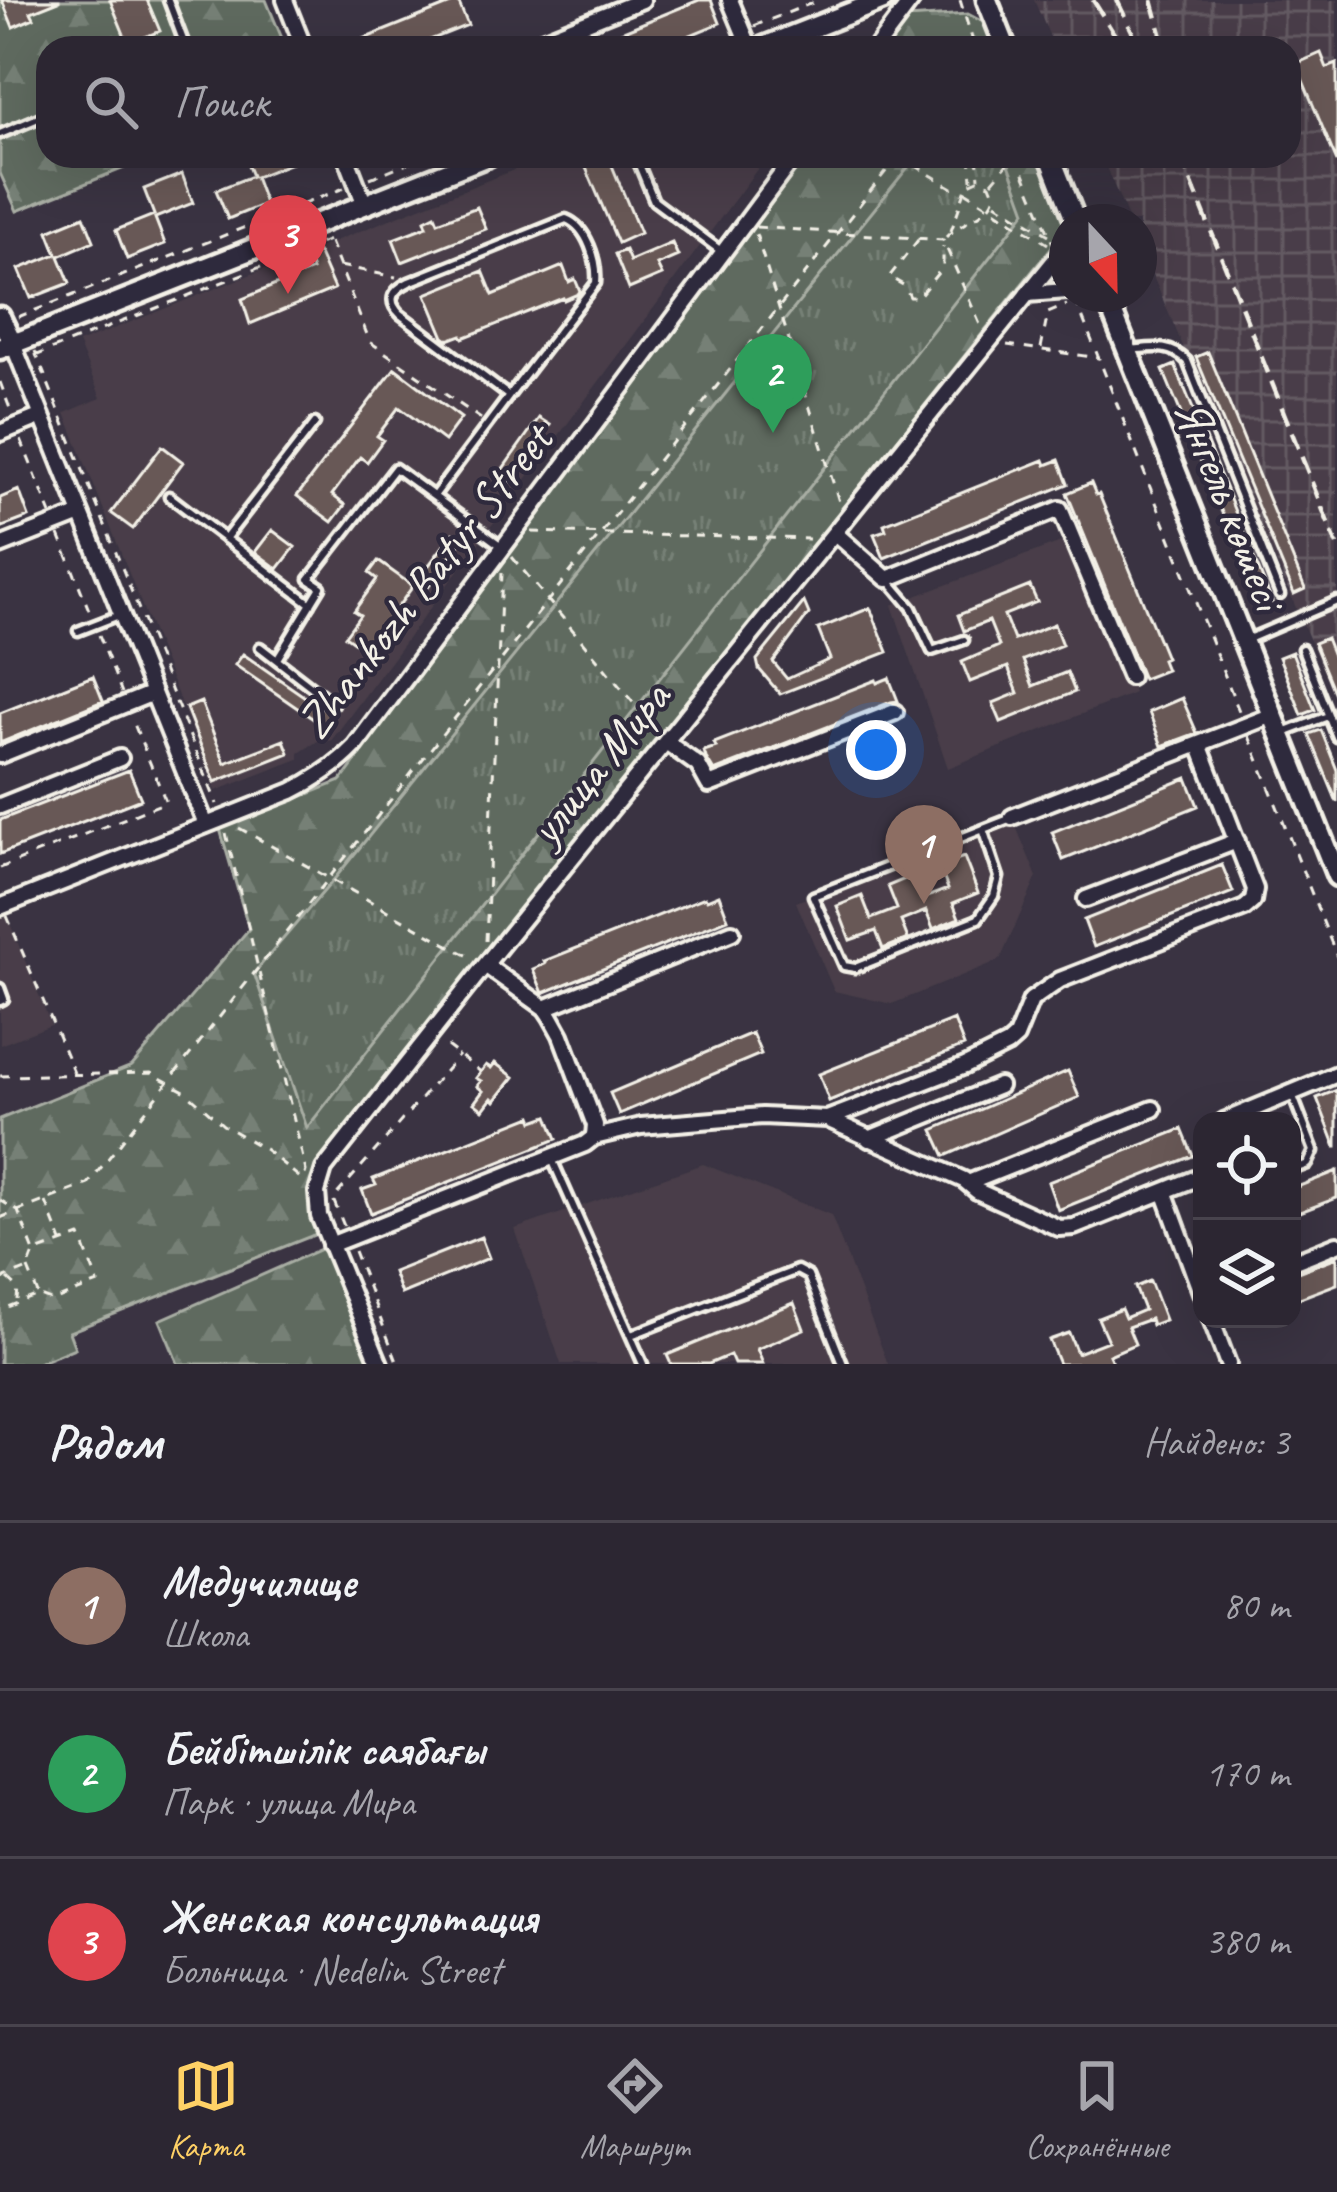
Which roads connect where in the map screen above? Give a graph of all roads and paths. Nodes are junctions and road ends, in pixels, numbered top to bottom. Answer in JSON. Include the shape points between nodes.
{"nodes":[{"id":1,"x":168,"y":0,"type":"edge"},
{"id":2,"x":285,"y":0,"type":"edge"},
{"id":3,"x":642,"y":0,"type":"edge"},
{"id":4,"x":730,"y":0,"type":"edge"},
{"id":5,"x":820,"y":0,"type":"edge"},
{"id":6,"x":883,"y":0,"type":"edge"},
{"id":7,"x":912,"y":0,"type":"edge"},
{"id":8,"x":960,"y":0,"type":"edge"},
{"id":9,"x":987,"y":0,"type":"edge"},
{"id":10,"x":742,"y":30,"type":"junction"},
{"id":11,"x":182,"y":36,"type":"edge"},
{"id":12,"x":299,"y":36,"type":"edge"},
{"id":13,"x":552,"y":36,"type":"edge"},
{"id":14,"x":727,"y":36,"type":"edge"},
{"id":15,"x":745,"y":36,"type":"edge"},
{"id":16,"x":792,"y":36,"type":"edge"},
{"id":17,"x":885,"y":36,"type":"edge"},
{"id":18,"x":970,"y":36,"type":"edge"},
{"id":19,"x":1001,"y":36,"type":"edge"},
{"id":20,"x":36,"y":120,"type":"edge"},
{"id":21,"x":0,"y":134,"type":"edge"},
{"id":22,"x":350,"y":168,"type":"edge"},
{"id":23,"x":394,"y":168,"type":"edge"},
{"id":24,"x":458,"y":168,"type":"edge"},
{"id":25,"x":640,"y":168,"type":"edge"},
{"id":26,"x":786,"y":168,"type":"edge"},
{"id":27,"x":889,"y":168,"type":"edge"},
{"id":28,"x":920,"y":168,"type":"edge"},
{"id":29,"x":971,"y":168,"type":"edge"},
{"id":30,"x":978,"y":168,"type":"edge"},
{"id":31,"x":1005,"y":168,"type":"edge"},
{"id":32,"x":1021,"y":168,"type":"edge"},
{"id":33,"x":1055,"y":168,"type":"edge"},
{"id":34,"x":980,"y":180,"type":"junction"},
{"id":35,"x":972,"y":181,"type":"junction"},
{"id":36,"x":356,"y":183,"type":"junction"},
{"id":37,"x":990,"y":184,"type":"junction"},
{"id":38,"x":963,"y":192,"type":"junction"},
{"id":39,"x":994,"y":202,"type":"junction"},
{"id":40,"x":1069,"y":204,"type":"edge"},
{"id":41,"x":365,"y":205,"type":"junction"},
{"id":42,"x":990,"y":208,"type":"junction"},
{"id":43,"x":951,"y":231,"type":"junction"},
{"id":44,"x":838,"y":233,"type":"junction"},
{"id":45,"x":1049,"y":235,"type":"joint"},
{"id":46,"x":920,"y":238,"type":"junction"},
{"id":47,"x":943,"y":240,"type":"junction"},
{"id":48,"x":1049,"y":245,"type":"edge"},
{"id":49,"x":723,"y":253,"type":"junction"},
{"id":50,"x":340,"y":266,"type":"junction"},
{"id":51,"x":1049,"y":267,"type":"edge"},
{"id":52,"x":409,"y":282,"type":"junction"},
{"id":53,"x":1027,"y":294,"type":"junction"},
{"id":54,"x":1049,"y":294,"type":"edge"},
{"id":55,"x":779,"y":308,"type":"junction"},
{"id":56,"x":1049,"y":312,"type":"edge"},
{"id":57,"x":1079,"y":312,"type":"edge"},
{"id":58,"x":1112,"y":312,"type":"edge"},
{"id":59,"x":1,"y":320,"type":"edge"},
{"id":60,"x":988,"y":342,"type":"junction"},
{"id":61,"x":1041,"y":350,"type":"junction"},
{"id":62,"x":1127,"y":351,"type":"junction"},
{"id":63,"x":11,"y":352,"type":"edge"},
{"id":64,"x":37,"y":355,"type":"junction"},
{"id":65,"x":1099,"y":358,"type":"junction"},
{"id":66,"x":0,"y":382,"type":"edge"},
{"id":67,"x":509,"y":396,"type":"junction"},
{"id":68,"x":42,"y":416,"type":"junction"},
{"id":69,"x":315,"y":424,"type":"dead end"},
{"id":70,"x":488,"y":424,"type":"junction"},
{"id":71,"x":16,"y":427,"type":"junction"},
{"id":72,"x":0,"y":433,"type":"edge"},
{"id":73,"x":169,"y":496,"type":"dead end"},
{"id":74,"x":434,"y":496,"type":"junction"},
{"id":75,"x":81,"y":514,"type":"junction"},
{"id":76,"x":55,"y":524,"type":"junction"},
{"id":77,"x":602,"y":532,"type":"junction"},
{"id":78,"x":837,"y":532,"type":"junction"},
{"id":79,"x":225,"y":539,"type":"junction"},
{"id":80,"x":523,"y":543,"type":"dead end"},
{"id":81,"x":0,"y":546,"type":"edge"},
{"id":82,"x":508,"y":552,"type":"junction"},
{"id":83,"x":887,"y":579,"type":"junction"},
{"id":84,"x":1280,"y":595,"type":"dead end"},
{"id":85,"x":548,"y":600,"type":"junction"},
{"id":86,"x":1337,"y":601,"type":"edge"},
{"id":87,"x":311,"y":604,"type":"junction"},
{"id":88,"x":121,"y":614,"type":"junction"},
{"id":89,"x":94,"y":624,"type":"junction"},
{"id":90,"x":78,"y":631,"type":"dead end"},
{"id":91,"x":964,"y":640,"type":"dead end"},
{"id":92,"x":1243,"y":641,"type":"junction"},
{"id":93,"x":260,"y":647,"type":"dead end"},
{"id":94,"x":1302,"y":649,"type":"dead end"},
{"id":95,"x":277,"y":659,"type":"junction"},
{"id":96,"x":498,"y":663,"type":"junction"},
{"id":97,"x":1130,"y":677,"type":"dead end"},
{"id":98,"x":153,"y":693,"type":"junction"},
{"id":99,"x":126,"y":704,"type":"junction"},
{"id":100,"x":334,"y":704,"type":"dead end"},
{"id":101,"x":895,"y":712,"type":"dead end"},
{"id":102,"x":1273,"y":715,"type":"junction"},
{"id":103,"x":1328,"y":716,"type":"junction"},
{"id":104,"x":1245,"y":726,"type":"junction"},
{"id":105,"x":1280,"y":735,"type":"junction"},
{"id":106,"x":1337,"y":737,"type":"edge"},
{"id":107,"x":666,"y":742,"type":"junction"},
{"id":108,"x":1199,"y":744,"type":"junction"},
{"id":109,"x":0,"y":754,"type":"edge"},
{"id":110,"x":120,"y":758,"type":"dead end"},
{"id":111,"x":0,"y":806,"type":"edge"},
{"id":112,"x":223,"y":818,"type":"junction"},
{"id":113,"x":1012,"y":818,"type":"joint"},
{"id":114,"x":206,"y":825,"type":"junction"},
{"id":115,"x":983,"y":829,"type":"junction"},
{"id":116,"x":1237,"y":841,"type":"junction"},
{"id":117,"x":0,"y":868,"type":"edge"},
{"id":118,"x":1337,"y":876,"type":"edge"},
{"id":119,"x":329,"y":878,"type":"junction"},
{"id":120,"x":1086,"y":898,"type":"dead end"},
{"id":121,"x":1,"y":907,"type":"edge"},
{"id":122,"x":732,"y":932,"type":"dead end"},
{"id":123,"x":1337,"y":957,"type":"edge"},
{"id":124,"x":485,"y":965,"type":"junction"},
{"id":125,"x":259,"y":967,"type":"junction"},
{"id":126,"x":0,"y":988,"type":"edge"},
{"id":127,"x":0,"y":1001,"type":"edge"},
{"id":128,"x":544,"y":1008,"type":"junction"},
{"id":129,"x":447,"y":1046,"type":"dead end"},
{"id":130,"x":459,"y":1055,"type":"junction"},
{"id":131,"x":481,"y":1072,"type":"dead end"},
{"id":132,"x":1337,"y":1074,"type":"edge"},
{"id":133,"x":74,"y":1075,"type":"junction"},
{"id":134,"x":0,"y":1076,"type":"edge"},
{"id":135,"x":168,"y":1082,"type":"junction"},
{"id":136,"x":999,"y":1086,"type":"dead end"},
{"id":137,"x":1291,"y":1091,"type":"junction"},
{"id":138,"x":1153,"y":1109,"type":"dead end"},
{"id":139,"x":1244,"y":1112,"type":"edge"},
{"id":140,"x":1299,"y":1112,"type":"edge"},
{"id":141,"x":1301,"y":1117,"type":"edge"},
{"id":142,"x":827,"y":1119,"type":"junction"},
{"id":143,"x":594,"y":1137,"type":"junction"},
{"id":144,"x":868,"y":1139,"type":"junction"},
{"id":145,"x":552,"y":1157,"type":"junction"},
{"id":146,"x":1301,"y":1167,"type":"edge"},
{"id":147,"x":1193,"y":1180,"type":"edge"},
{"id":148,"x":304,"y":1181,"type":"junction"},
{"id":149,"x":968,"y":1183,"type":"junction"},
{"id":150,"x":1164,"y":1191,"type":"junction"},
{"id":151,"x":317,"y":1192,"type":"junction"},
{"id":152,"x":0,"y":1200,"type":"edge"},
{"id":153,"x":46,"y":1200,"type":"junction"},
{"id":154,"x":18,"y":1211,"type":"junction"},
{"id":155,"x":0,"y":1218,"type":"edge"},
{"id":156,"x":348,"y":1237,"type":"junction"},
{"id":157,"x":62,"y":1243,"type":"junction"},
{"id":158,"x":1337,"y":1244,"type":"edge"},
{"id":159,"x":330,"y":1245,"type":"junction"},
{"id":160,"x":34,"y":1253,"type":"junction"},
{"id":161,"x":1301,"y":1258,"type":"edge"},
{"id":162,"x":28,"y":1269,"type":"junction"},
{"id":163,"x":1193,"y":1270,"type":"edge"},
{"id":164,"x":38,"y":1295,"type":"junction"},
{"id":165,"x":10,"y":1306,"type":"junction"},
{"id":166,"x":0,"y":1308,"type":"edge"},
{"id":167,"x":1214,"y":1328,"type":"edge"},
{"id":168,"x":631,"y":1334,"type":"junction"},
{"id":169,"x":380,"y":1364,"type":"edge"},
{"id":170,"x":398,"y":1364,"type":"edge"},
{"id":171,"x":643,"y":1364,"type":"edge"},
{"id":172,"x":843,"y":1364,"type":"edge"},
{"id":173,"x":1228,"y":1364,"type":"edge"}],
"edges":[{"from":1,"to":11,"type":"lane"},
{"from":2,"to":12,"type":"street"},
{"from":3,"to":13,"type":"street"},
{"from":4,"to":10,"type":"street"},
{"from":5,"to":10,"type":"path"},
{"from":6,"to":16,"type":"street"},
{"from":7,"to":17,"type":"street"},
{"from":8,"to":18,"type":"path"},
{"from":9,"to":19,"type":"street"},
{"from":10,"to":14,"type":"path"},
{"from":10,"to":15,"type":"street"},
{"from":20,"to":21,"type":"lane"},
{"from":22,"to":36,"type":"street"},
{"from":23,"to":36,"type":"path"},
{"from":24,"to":41,"type":"street"},
{"from":25,"to":49,"type":"lane","via":[[654,202]]},
{"from":26,"to":49,"type":"street","name":"Zhankozh Batyr Street"},
{"from":27,"to":44,"type":"path"},
{"from":28,"to":38,"type":"path"},
{"from":29,"to":35,"type":"path"},
{"from":30,"to":34,"type":"path"},
{"from":31,"to":37,"type":"path"},
{"from":32,"to":45,"type":"path"},
{"from":33,"to":40,"type":"street"},
{"from":34,"to":35,"type":"path"},
{"from":34,"to":37,"type":"path"},
{"from":35,"to":38,"type":"path"},
{"from":36,"to":41,"type":"street"},
{"from":36,"to":59,"type":"path"},
{"from":37,"to":39,"type":"path"},
{"from":38,"to":42,"type":"path"},
{"from":38,"to":43,"type":"path"},
{"from":39,"to":42,"type":"path"},
{"from":39,"to":45,"type":"path"},
{"from":41,"to":63,"type":"street","via":[[179,269]]},
{"from":42,"to":43,"type":"path"},
{"from":42,"to":48,"type":"path"},
{"from":43,"to":47,"type":"path"},
{"from":44,"to":46,"type":"path"},
{"from":44,"to":55,"type":"path"},
{"from":44,"to":55,"type":"path","via":[[754,227]]},
{"from":46,"to":47,"type":"path"},
{"from":46,"to":47,"type":"path","via":[[889,277],[910,297],[943,267]]},
{"from":47,"to":60,"type":"path"},
{"from":49,"to":82,"type":"street","name":"Zhankozh Batyr Street"},
{"from":50,"to":52,"type":"path"},
{"from":50,"to":64,"type":"path","via":[[329,240]]},
{"from":50,"to":70,"type":"path","via":[[370,342]]},
{"from":51,"to":53,"type":"street","name":"улица Мира"},
{"from":52,"to":67,"type":"lane","via":[[393,292],[394,308]]},
{"from":52,"to":67,"type":"lane","via":[[566,219],[580,227],[596,283]]},
{"from":53,"to":54,"type":"street"},
{"from":53,"to":60,"type":"street","name":"улица Мира"},
{"from":55,"to":77,"type":"path"},
{"from":55,"to":78,"type":"path"},
{"from":56,"to":61,"type":"path"},
{"from":57,"to":65,"type":"path"},
{"from":58,"to":62,"type":"street","name":"Янгель көшесі"},
{"from":59,"to":63,"type":"street"},
{"from":60,"to":61,"type":"path"},
{"from":60,"to":78,"type":"street","name":"улица Мира"},
{"from":61,"to":65,"type":"path"},
{"from":62,"to":84,"type":"lane","via":[[1161,347],[1186,361]]},
{"from":62,"to":92,"type":"street","name":"Янгель көшесі"},
{"from":63,"to":64,"type":"path"},
{"from":63,"to":68,"type":"street"},
{"from":64,"to":112,"type":"path"},
{"from":65,"to":104,"type":"path"},
{"from":66,"to":71,"type":"path"},
{"from":67,"to":70,"type":"lane"},
{"from":68,"to":71,"type":"street"},
{"from":68,"to":75,"type":"street"},
{"from":69,"to":79,"type":"lane"},
{"from":70,"to":74,"type":"lane"},
{"from":71,"to":72,"type":"street"},
{"from":71,"to":76,"type":"path"},
{"from":73,"to":79,"type":"lane"},
{"from":74,"to":82,"type":"lane"},
{"from":74,"to":87,"type":"lane","via":[[395,468],[309,579],[321,587]]},
{"from":75,"to":76,"type":"street"},
{"from":75,"to":88,"type":"street"},
{"from":76,"to":81,"type":"street"},
{"from":76,"to":89,"type":"path"},
{"from":77,"to":78,"type":"path"},
{"from":77,"to":80,"type":"path","via":[[533,530]]},
{"from":77,"to":85,"type":"path"},
{"from":78,"to":83,"type":"street"},
{"from":78,"to":107,"type":"street","name":"улица Мира"},
{"from":79,"to":87,"type":"lane"},
{"from":82,"to":85,"type":"path"},
{"from":82,"to":96,"type":"path"},
{"from":82,"to":112,"type":"street","name":"Zhankozh Batyr Street","via":[[340,761]]},
{"from":83,"to":91,"type":"lane","via":[[913,608],[932,651]]},
{"from":83,"to":97,"type":"street","via":[[1060,509]]},
{"from":85,"to":96,"type":"path"},
{"from":85,"to":107,"type":"path"},
{"from":86,"to":92,"type":"lane"},
{"from":87,"to":95,"type":"lane"},
{"from":88,"to":89,"type":"lane"},
{"from":88,"to":98,"type":"street"},
{"from":89,"to":90,"type":"lane"},
{"from":89,"to":99,"type":"path"},
{"from":92,"to":102,"type":"street","name":"Янгель көшесі"},
{"from":93,"to":95,"type":"lane"},
{"from":94,"to":103,"type":"lane"},
{"from":95,"to":100,"type":"lane"},
{"from":96,"to":119,"type":"path"},
{"from":96,"to":124,"type":"path"},
{"from":98,"to":99,"type":"street"},
{"from":98,"to":114,"type":"street"},
{"from":99,"to":109,"type":"street"},
{"from":99,"to":117,"type":"path","via":[[166,802]]},
{"from":101,"to":107,"type":"street","via":[[709,785],[698,765]]},
{"from":102,"to":104,"type":"street"},
{"from":102,"to":105,"type":"street","name":"Янгель көшесі"},
{"from":103,"to":105,"type":"lane"},
{"from":103,"to":106,"type":"lane"},
{"from":104,"to":108,"type":"street"},
{"from":104,"to":123,"type":"path"},
{"from":105,"to":118,"type":"street","name":"Янгель көшесі"},
{"from":107,"to":124,"type":"street","name":"улица Мира"},
{"from":108,"to":113,"type":"street"},
{"from":108,"to":116,"type":"street"},
{"from":110,"to":111,"type":"street"},
{"from":112,"to":114,"type":"street","name":"Zhankozh Batyr Street"},
{"from":112,"to":119,"type":"path"},
{"from":112,"to":125,"type":"path"},
{"from":113,"to":115,"type":"lane"},
{"from":114,"to":121,"type":"street","name":"Zhankozh Batyr Street"},
{"from":115,"to":115,"type":"lane","via":[[813,896],[844,966],[978,920],[999,877]]},
{"from":116,"to":120,"type":"street"},
{"from":116,"to":142,"type":"street","via":[[1255,889],[1245,908],[1060,980],[1031,1000],[1007,1045]]},
{"from":119,"to":124,"type":"path"},
{"from":119,"to":125,"type":"path"},
{"from":121,"to":133,"type":"path"},
{"from":122,"to":128,"type":"street"},
{"from":124,"to":128,"type":"street"},
{"from":124,"to":151,"type":"street","name":"улица Мира","via":[[332,1156]]},
{"from":125,"to":135,"type":"path"},
{"from":125,"to":148,"type":"path"},
{"from":126,"to":127,"type":"lane"},
{"from":128,"to":143,"type":"street","via":[[596,1125]]},
{"from":129,"to":130,"type":"path"},
{"from":130,"to":131,"type":"path"},
{"from":130,"to":156,"type":"path","via":[[333,1199]]},
{"from":132,"to":137,"type":"street"},
{"from":133,"to":134,"type":"path"},
{"from":133,"to":135,"type":"path","via":[[151,1073]]},
{"from":135,"to":148,"type":"path"},
{"from":135,"to":153,"type":"path","via":[[88,1184]]},
{"from":136,"to":144,"type":"street"},
{"from":137,"to":139,"type":"street"},
{"from":137,"to":140,"type":"lane"},
{"from":138,"to":149,"type":"street"},
{"from":141,"to":146,"type":"lane","via":[[1314,1151]]},
{"from":142,"to":143,"type":"street","via":[[742,1117]]},
{"from":142,"to":144,"type":"street"},
{"from":143,"to":145,"type":"street"},
{"from":144,"to":149,"type":"street"},
{"from":145,"to":156,"type":"street"},
{"from":145,"to":168,"type":"lane"},
{"from":147,"to":150,"type":"street"},
{"from":148,"to":151,"type":"path"},
{"from":149,"to":150,"type":"street","via":[[1059,1228]]},
{"from":150,"to":163,"type":"street"},
{"from":151,"to":159,"type":"street"},
{"from":152,"to":154,"type":"path"},
{"from":153,"to":154,"type":"path"},
{"from":153,"to":157,"type":"path"},
{"from":154,"to":155,"type":"path"},
{"from":154,"to":160,"type":"path"},
{"from":156,"to":159,"type":"street"},
{"from":156,"to":170,"type":"path"},
{"from":157,"to":160,"type":"path"},
{"from":157,"to":164,"type":"path","via":[[80,1236],[98,1283],[53,1301]]},
{"from":158,"to":161,"type":"street"},
{"from":159,"to":169,"type":"street"},
{"from":160,"to":162,"type":"path"},
{"from":162,"to":164,"type":"path"},
{"from":162,"to":165,"type":"path","via":[[0,1280],[18,1288]]},
{"from":164,"to":165,"type":"path"},
{"from":165,"to":166,"type":"path"},
{"from":167,"to":173,"type":"street"},
{"from":168,"to":171,"type":"lane"},
{"from":168,"to":172,"type":"lane","via":[[797,1270],[808,1276]]}]}
